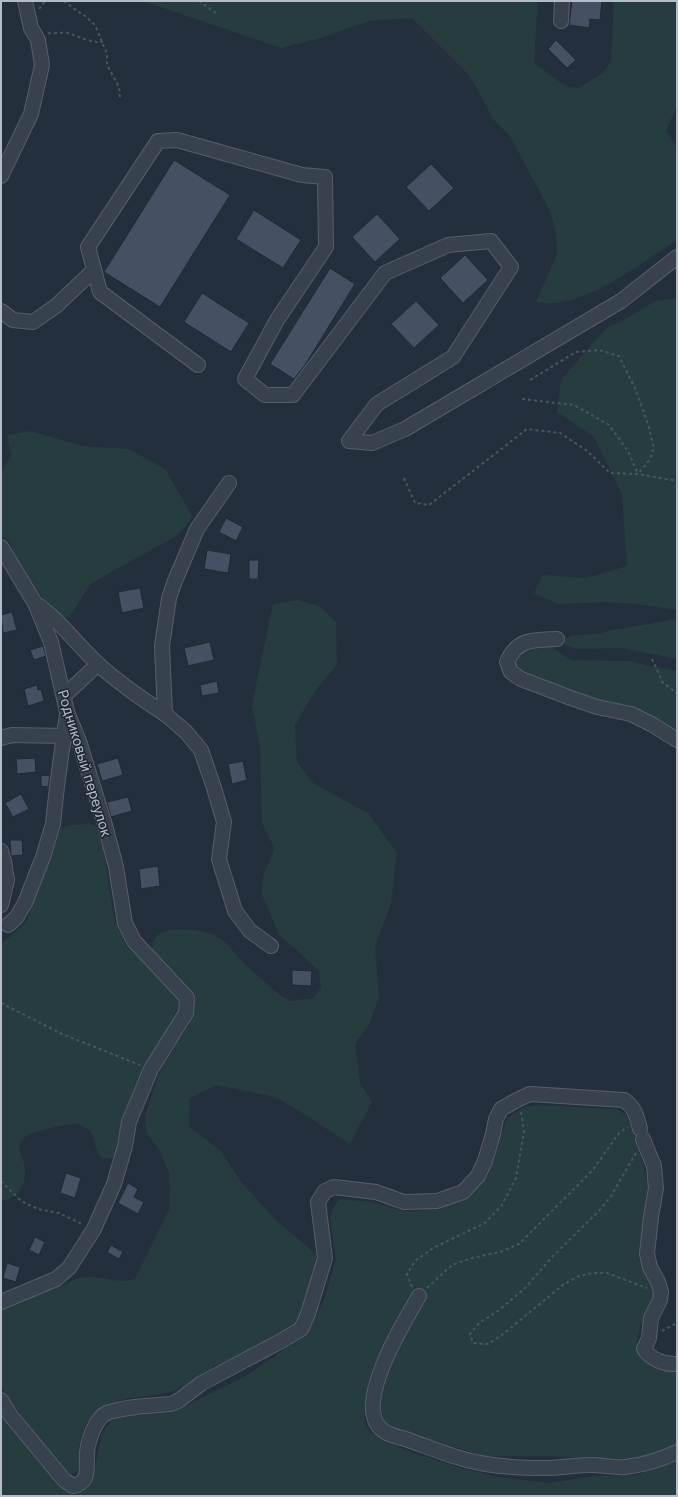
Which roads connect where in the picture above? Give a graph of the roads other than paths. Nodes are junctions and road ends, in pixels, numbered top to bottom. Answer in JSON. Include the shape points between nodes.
{"nodes":[{"id":1,"x":25,"y":1,"type":"edge"},
{"id":2,"x":562,"y":1,"type":"edge"},
{"id":3,"x":561,"y":21,"type":"dead end"},
{"id":4,"x":1,"y":176,"type":"edge"},
{"id":5,"x":677,"y":258,"type":"edge"},
{"id":6,"x":94,"y":270,"type":"junction"},
{"id":7,"x":1,"y":311,"type":"edge"},
{"id":8,"x":198,"y":365,"type":"dead end"},
{"id":9,"x":229,"y":483,"type":"dead end"},
{"id":10,"x":1,"y":547,"type":"edge"},
{"id":11,"x":35,"y":603,"type":"junction"},
{"id":12,"x":557,"y":639,"type":"dead end"},
{"id":13,"x":98,"y":664,"type":"junction"},
{"id":14,"x":64,"y":696,"type":"junction"},
{"id":15,"x":67,"y":712,"type":"junction"},
{"id":16,"x":165,"y":714,"type":"junction"},
{"id":17,"x":65,"y":736,"type":"junction"},
{"id":18,"x":1,"y":738,"type":"edge"},
{"id":19,"x":677,"y":740,"type":"edge"},
{"id":20,"x":1,"y":851,"type":"edge"},
{"id":21,"x":1,"y":905,"type":"edge"},
{"id":22,"x":4,"y":929,"type":"edge"},
{"id":23,"x":271,"y":946,"type":"dead end"},
{"id":24,"x":419,"y":1296,"type":"road end"},
{"id":25,"x":1,"y":1302,"type":"edge"},
{"id":26,"x":677,"y":1364,"type":"edge"},
{"id":27,"x":1,"y":1400,"type":"edge"},
{"id":28,"x":677,"y":1452,"type":"edge"}],
"edges":[{"from":1,"to":4,"type":"street","via":[[31,28],[38,40],[42,65],[31,114]]},
{"from":2,"to":3,"type":"street"},
{"from":5,"to":6,"type":"street","via":[[621,301],[405,429],[372,443],[349,441],[377,404],[452,357],[511,267],[491,241],[448,245],[385,273],[293,395],[264,395],[245,379],[277,320],[326,246],[325,177],[302,175],[177,140],[158,141],[88,247]]},
{"from":6,"to":7,"type":"street","via":[[56,306],[33,322],[13,320]]},
{"from":6,"to":8,"type":"street","via":[[100,292]]},
{"from":9,"to":16,"type":"street","via":[[198,529],[176,576],[169,598],[162,646]]},
{"from":10,"to":11,"type":"street","name":"Родниковый переулок"},
{"from":11,"to":13,"type":"street"},
{"from":11,"to":14,"type":"street","name":"Родниковый переулок","via":[[51,642]]},
{"from":12,"to":19,"type":"street","via":[[532,640],[518,645],[507,662],[511,672],[521,679],[571,698],[631,714]]},
{"from":13,"to":14,"type":"street"},
{"from":13,"to":16,"type":"street"},
{"from":14,"to":15,"type":"street","name":"Родниковый переулок"},
{"from":15,"to":17,"type":"street"},
{"from":15,"to":25,"type":"street","name":"Родниковый переулок","via":[[79,741],[105,825],[116,868],[125,922],[134,941],[187,998],[186,1013],[151,1069],[130,1122],[114,1184],[94,1229],[69,1268],[56,1280]]},
{"from":16,"to":23,"type":"street","via":[[186,732],[201,750],[224,822],[219,860],[235,911],[250,931]]},
{"from":17,"to":18,"type":"street","via":[[12,735]]},
{"from":17,"to":22,"type":"street","via":[[53,824],[43,857],[25,903],[16,918]]},
{"from":20,"to":21,"type":"street","via":[[7,880]]},
{"from":21,"to":22,"type":"street"},
{"from":24,"to":28,"type":"street","via":[[380,1371],[373,1398],[373,1413],[377,1424],[389,1435],[486,1464],[544,1468],[591,1465],[624,1467],[660,1460]]},
{"from":26,"to":27,"type":"street","via":[[656,1360],[644,1349],[650,1338],[651,1318],[661,1292],[647,1254],[656,1188],[654,1166],[633,1108],[624,1100],[530,1094],[501,1109],[485,1161],[478,1176],[463,1192],[437,1201],[404,1202],[376,1192],[334,1187],[325,1191],[318,1202],[325,1258],[308,1314],[300,1329],[202,1383],[174,1403],[120,1409],[106,1414],[98,1420],[93,1431],[87,1452],[88,1470],[84,1480],[79,1484],[73,1486],[64,1480],[11,1416]]}]}
